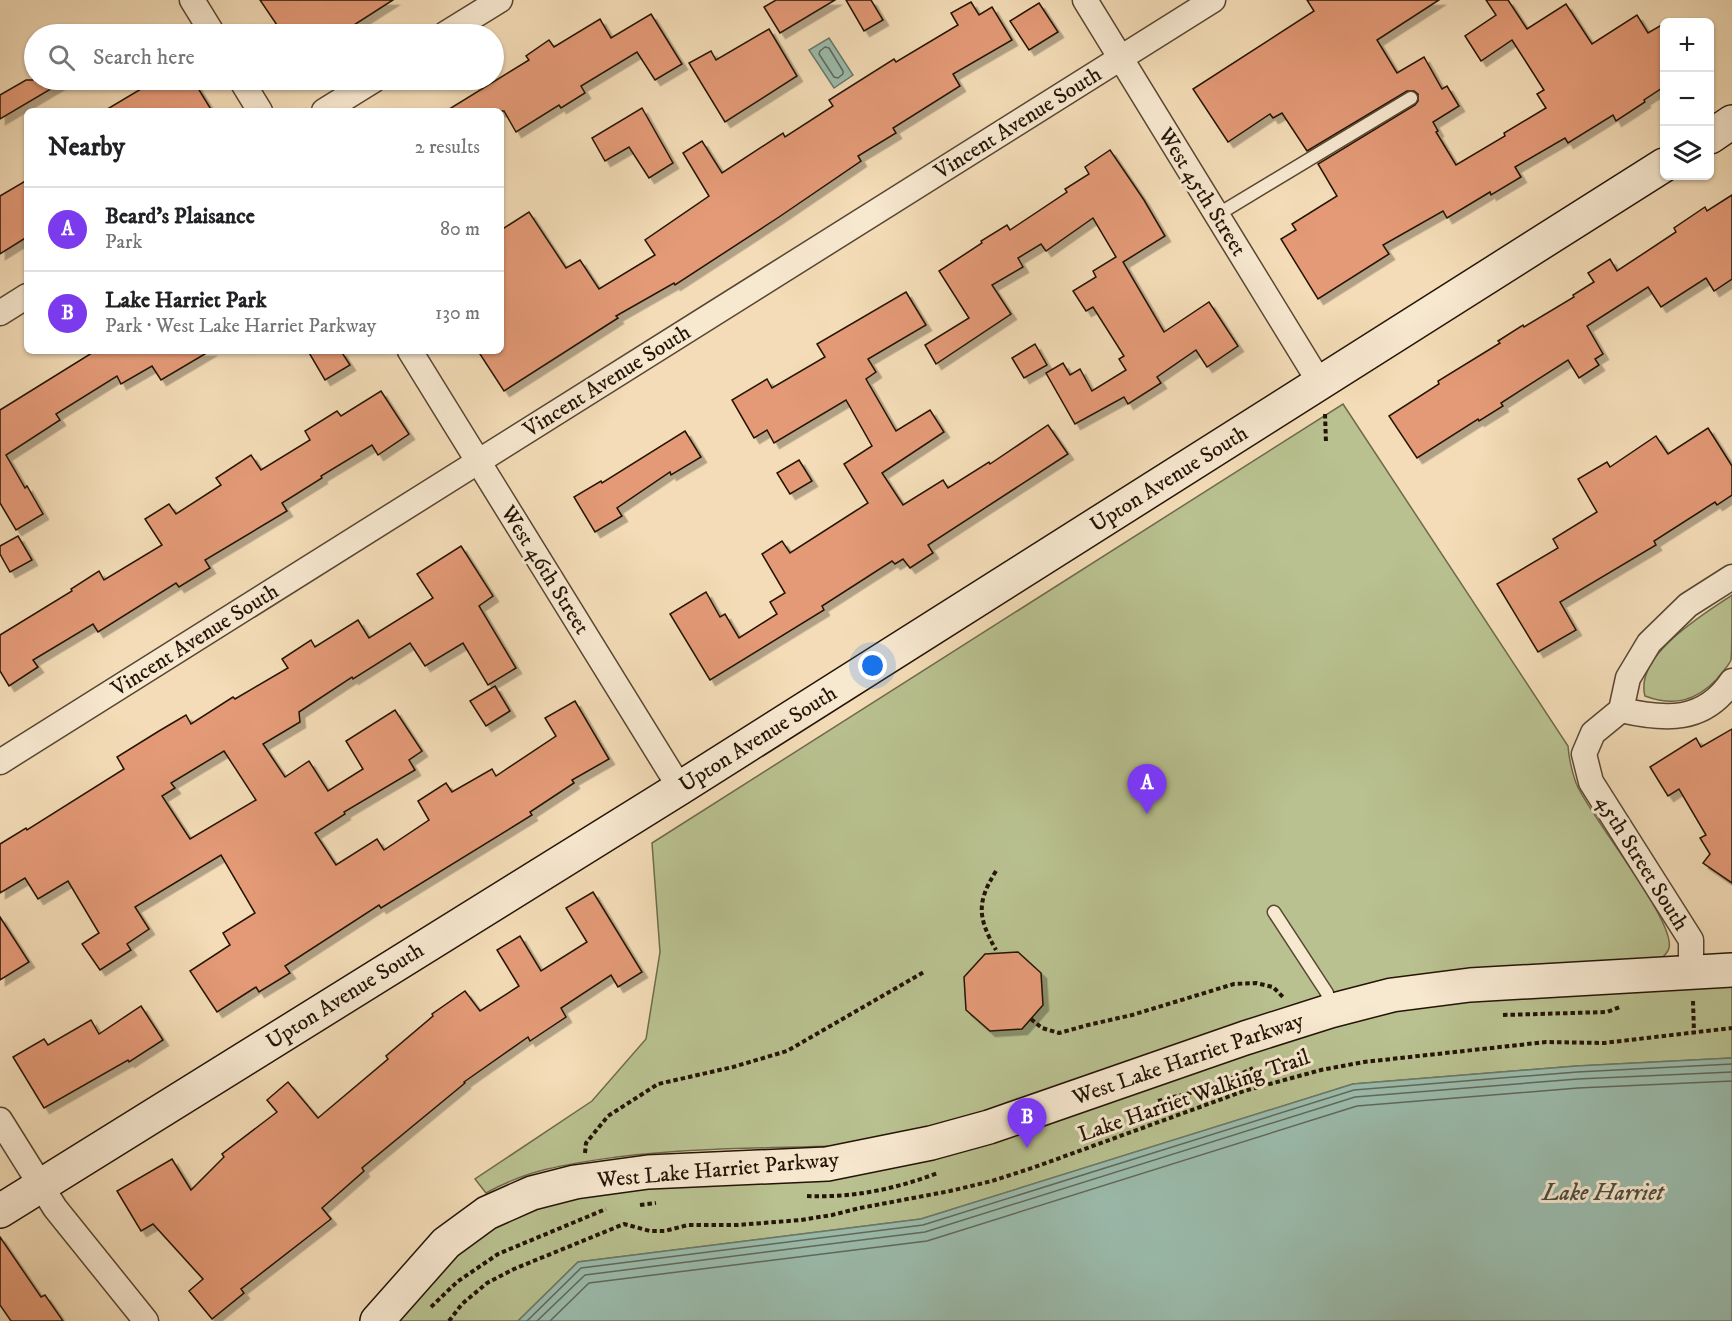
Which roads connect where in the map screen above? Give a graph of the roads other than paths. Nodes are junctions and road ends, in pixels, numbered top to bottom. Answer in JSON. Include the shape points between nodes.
{"nodes":[{"id":1,"x":192,"y":0,"type":"edge"},
{"id":2,"x":500,"y":0,"type":"edge"},
{"id":3,"x":1084,"y":0,"type":"edge"},
{"id":4,"x":1213,"y":0,"type":"edge"},
{"id":5,"x":207,"y":24,"type":"edge"},
{"id":6,"x":462,"y":24,"type":"edge"},
{"id":7,"x":1121,"y":58,"type":"junction"},
{"id":8,"x":247,"y":90,"type":"edge"},
{"id":9,"x":358,"y":90,"type":"edge"},
{"id":10,"x":1410,"y":98,"type":"dead end"},
{"id":11,"x":258,"y":108,"type":"edge"},
{"id":12,"x":329,"y":108,"type":"edge"},
{"id":13,"x":1732,"y":122,"type":"edge"},
{"id":14,"x":1714,"y":134,"type":"edge"},
{"id":15,"x":1660,"y":168,"type":"edge"},
{"id":16,"x":1217,"y":215,"type":"junction"},
{"id":17,"x":24,"y":298,"type":"edge"},
{"id":18,"x":0,"y":313,"type":"edge"},
{"id":19,"x":412,"y":354,"type":"edge"},
{"id":20,"x":1322,"y":397,"type":"junction"},
{"id":21,"x":479,"y":462,"type":"junction"},
{"id":22,"x":1732,"y":577,"type":"edge"},
{"id":23,"x":1730,"y":691,"type":"edge"},
{"id":24,"x":1621,"y":710,"type":"junction"},
{"id":25,"x":0,"y":762,"type":"edge"},
{"id":26,"x":680,"y":789,"type":"junction"},
{"id":27,"x":1274,"y":912,"type":"dead end"},
{"id":28,"x":1732,"y":970,"type":"edge"},
{"id":29,"x":1692,"y":986,"type":"junction"},
{"id":30,"x":1330,"y":1011,"type":"junction"},
{"id":31,"x":0,"y":1120,"type":"edge"},
{"id":32,"x":40,"y":1185,"type":"junction"},
{"id":33,"x":0,"y":1211,"type":"edge"},
{"id":34,"x":146,"y":1321,"type":"edge"},
{"id":35,"x":377,"y":1321,"type":"edge"}],
"edges":[{"from":1,"to":5,"type":"street"},
{"from":2,"to":6,"type":"street"},
{"from":3,"to":7,"type":"street","name":"West 45th Street"},
{"from":4,"to":7,"type":"street","name":"Vincent Avenue South"},
{"from":7,"to":16,"type":"street","name":"West 45th Street"},
{"from":7,"to":21,"type":"street","name":"Vincent Avenue South"},
{"from":8,"to":11,"type":"street"},
{"from":9,"to":12,"type":"street"},
{"from":10,"to":16,"type":"lane"},
{"from":13,"to":14,"type":"street"},
{"from":15,"to":20,"type":"street","name":"Upton Avenue South"},
{"from":16,"to":20,"type":"street","name":"West 45th Street"},
{"from":17,"to":18,"type":"street"},
{"from":19,"to":21,"type":"street","name":"West 46th Street"},
{"from":20,"to":26,"type":"street","name":"Upton Avenue South"},
{"from":21,"to":25,"type":"street","name":"Vincent Avenue South"},
{"from":21,"to":26,"type":"street","name":"West 46th Street"},
{"from":22,"to":24,"type":"street","via":[[1688,605],[1649,643],[1628,678]]},
{"from":23,"to":24,"type":"street","via":[[1701,710],[1676,717]]},
{"from":24,"to":29,"type":"street","name":"45th Street South","via":[[1593,734],[1584,754],[1591,782],[1691,940]]},
{"from":26,"to":32,"type":"street","name":"Upton Avenue South"},
{"from":27,"to":30,"type":"lane","via":[[1327,993]]},
{"from":28,"to":29,"type":"street","name":"West Lake Harriet Parkway"},
{"from":29,"to":30,"type":"street","name":"West Lake Harriet Parkway","via":[[1470,985],[1392,995]]},
{"from":30,"to":35,"type":"street","name":"West Lake Harriet Parkway","via":[[932,1143],[826,1164],[648,1172],[532,1193],[487,1213],[446,1243]]},
{"from":31,"to":32,"type":"street"},
{"from":32,"to":33,"type":"street","name":"Upton Avenue South"},
{"from":32,"to":34,"type":"street"}]}
